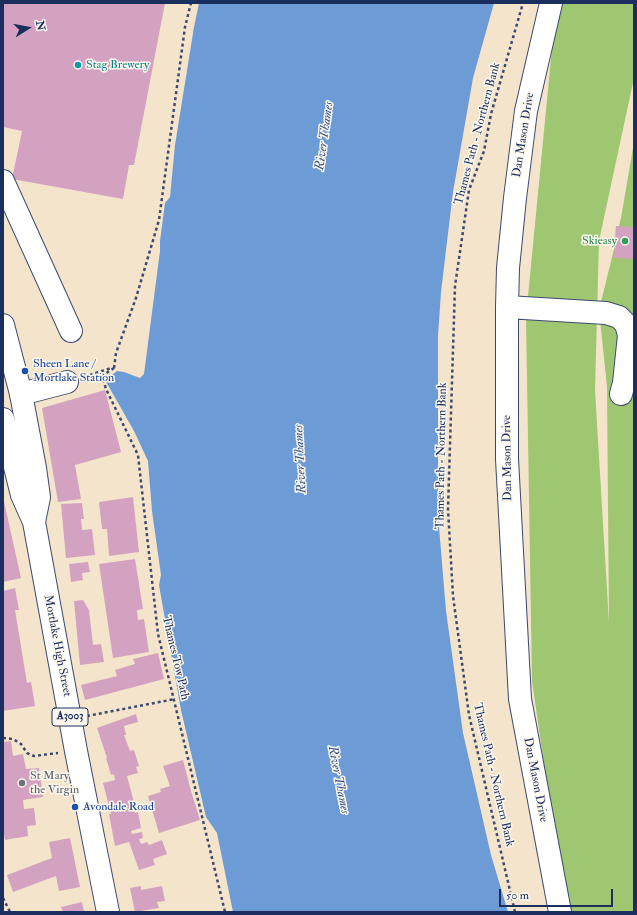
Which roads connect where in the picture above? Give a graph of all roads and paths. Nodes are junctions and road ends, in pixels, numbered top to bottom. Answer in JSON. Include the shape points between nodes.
{"nodes":[{"id":1,"x":191,"y":3,"type":"edge"},
{"id":2,"x":523,"y":3,"type":"edge"},
{"id":3,"x":551,"y":3,"type":"edge"},
{"id":4,"x":3,"y":181,"type":"edge"},
{"id":5,"x":507,"y":307,"type":"junction"},
{"id":6,"x":3,"y":325,"type":"edge"},
{"id":7,"x":71,"y":331,"type":"dead end"},
{"id":8,"x":629,"y":335,"type":"junction"},
{"id":9,"x":114,"y":368,"type":"junction"},
{"id":10,"x":634,"y":374,"type":"edge"},
{"id":11,"x":73,"y":380,"type":"joint"},
{"id":12,"x":21,"y":394,"type":"junction"},
{"id":13,"x":621,"y":394,"type":"dead end"},
{"id":14,"x":3,"y":418,"type":"edge"},
{"id":15,"x":34,"y":522,"type":"junction"},
{"id":16,"x":175,"y":699,"type":"junction"},
{"id":17,"x":71,"y":719,"type":"junction"},
{"id":18,"x":3,"y":738,"type":"edge"},
{"id":19,"x":76,"y":750,"type":"junction"},
{"id":20,"x":3,"y":898,"type":"edge"},
{"id":21,"x":10,"y":912,"type":"edge"},
{"id":22,"x":108,"y":912,"type":"edge"},
{"id":23,"x":226,"y":912,"type":"edge"},
{"id":24,"x":515,"y":912,"type":"edge"},
{"id":25,"x":560,"y":912,"type":"edge"}],
"edges":[{"from":1,"to":9,"type":"path","via":[[159,220],[136,298],[116,353]]},
{"from":2,"to":24,"type":"path","name":"Thames Path - Northern Bank","via":[[491,114],[484,151],[470,190],[455,286],[448,509],[453,596],[469,715]]},
{"from":3,"to":5,"type":"street","name":"Dan Mason Drive","via":[[526,112],[508,268]]},
{"from":4,"to":7,"type":"street"},
{"from":5,"to":8,"type":"street","via":[[606,313],[619,317],[626,324]]},
{"from":5,"to":25,"type":"street","name":"Dan Mason Drive","via":[[507,459],[520,698]]},
{"from":6,"to":12,"type":"street","name":"Mortlake High Street","number":"A3003"},
{"from":8,"to":10,"type":"street"},
{"from":8,"to":13,"type":"street"},
{"from":9,"to":11,"type":"path"},
{"from":9,"to":16,"type":"path","name":"Thames Tow Path","via":[[102,376],[138,455],[158,634]]},
{"from":11,"to":12,"type":"street"},
{"from":12,"to":15,"type":"street","name":"Mortlake High Street","number":"A3003","via":[[36,468],[39,497]]},
{"from":14,"to":15,"type":"street","name":"Mortlake High Street","number":"A3003","via":[[22,495]]},
{"from":15,"to":17,"type":"street","name":"Mortlake High Street","number":"A3003"},
{"from":16,"to":17,"type":"path"},
{"from":16,"to":23,"type":"path","name":"Thames Tow Path"},
{"from":17,"to":19,"type":"street","name":"Mortlake High Street","number":"A3003"},
{"from":18,"to":19,"type":"path","via":[[13,739],[34,756]]},
{"from":19,"to":22,"type":"street","name":"Mortlake High Street","number":"A3003"},
{"from":20,"to":21,"type":"path"}]}
